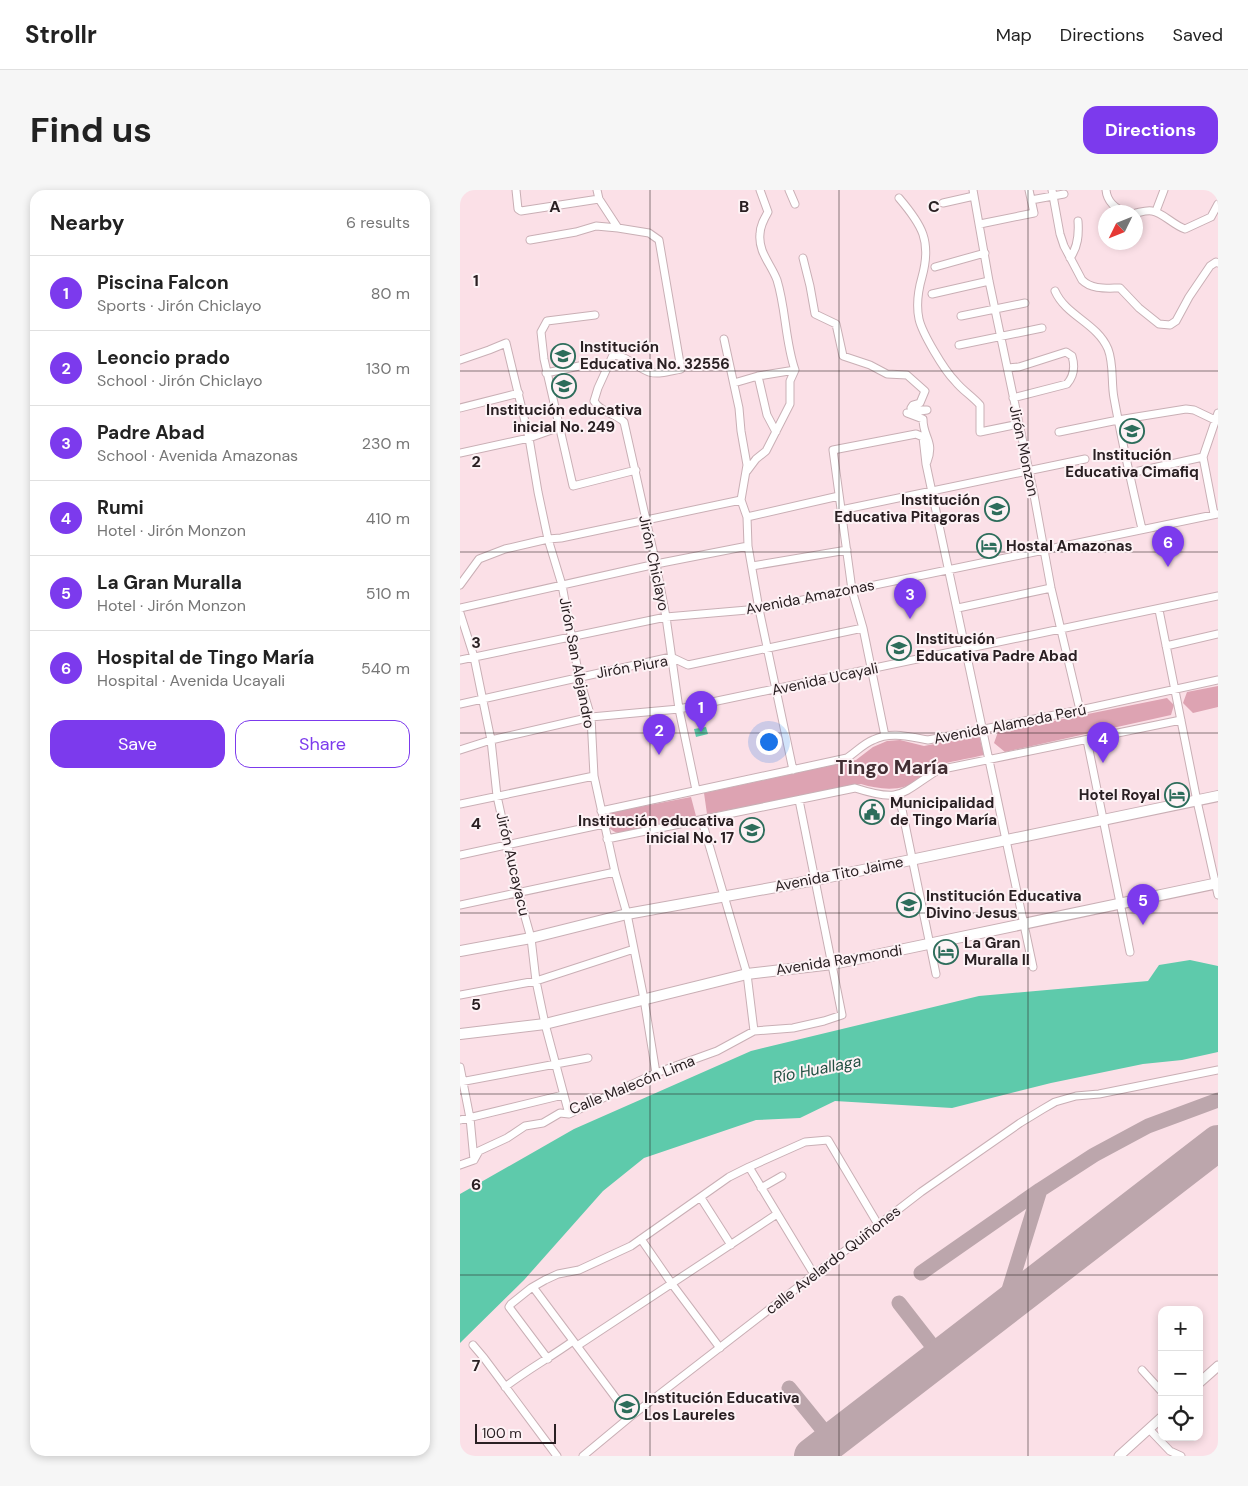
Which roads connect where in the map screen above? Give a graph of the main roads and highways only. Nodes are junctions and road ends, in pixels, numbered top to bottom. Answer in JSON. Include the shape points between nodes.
{"nodes":[{"id":1,"x":1218,"y":796,"type":"edge"},
{"id":2,"x":1217,"y":884,"type":"edge"},
{"id":3,"x":460,"y":951,"type":"edge"},
{"id":4,"x":460,"y":1034,"type":"edge"},
{"id":5,"x":1218,"y":1367,"type":"edge"},
{"id":6,"x":1203,"y":1380,"type":"edge"},
{"id":7,"x":1158,"y":1421,"type":"edge"},
{"id":8,"x":1119,"y":1456,"type":"edge"}],
"edges":[{"from":1,"to":3,"type":"highway","name":"Avenida Tito Jaime","via":[[815,880],[627,914],[531,938]]},
{"from":2,"to":4,"type":"highway","name":"Avenida Raymondi","via":[[833,964],[747,974],[545,1024]]},
{"from":5,"to":6,"type":"main road"},
{"from":7,"to":8,"type":"main road"}]}
